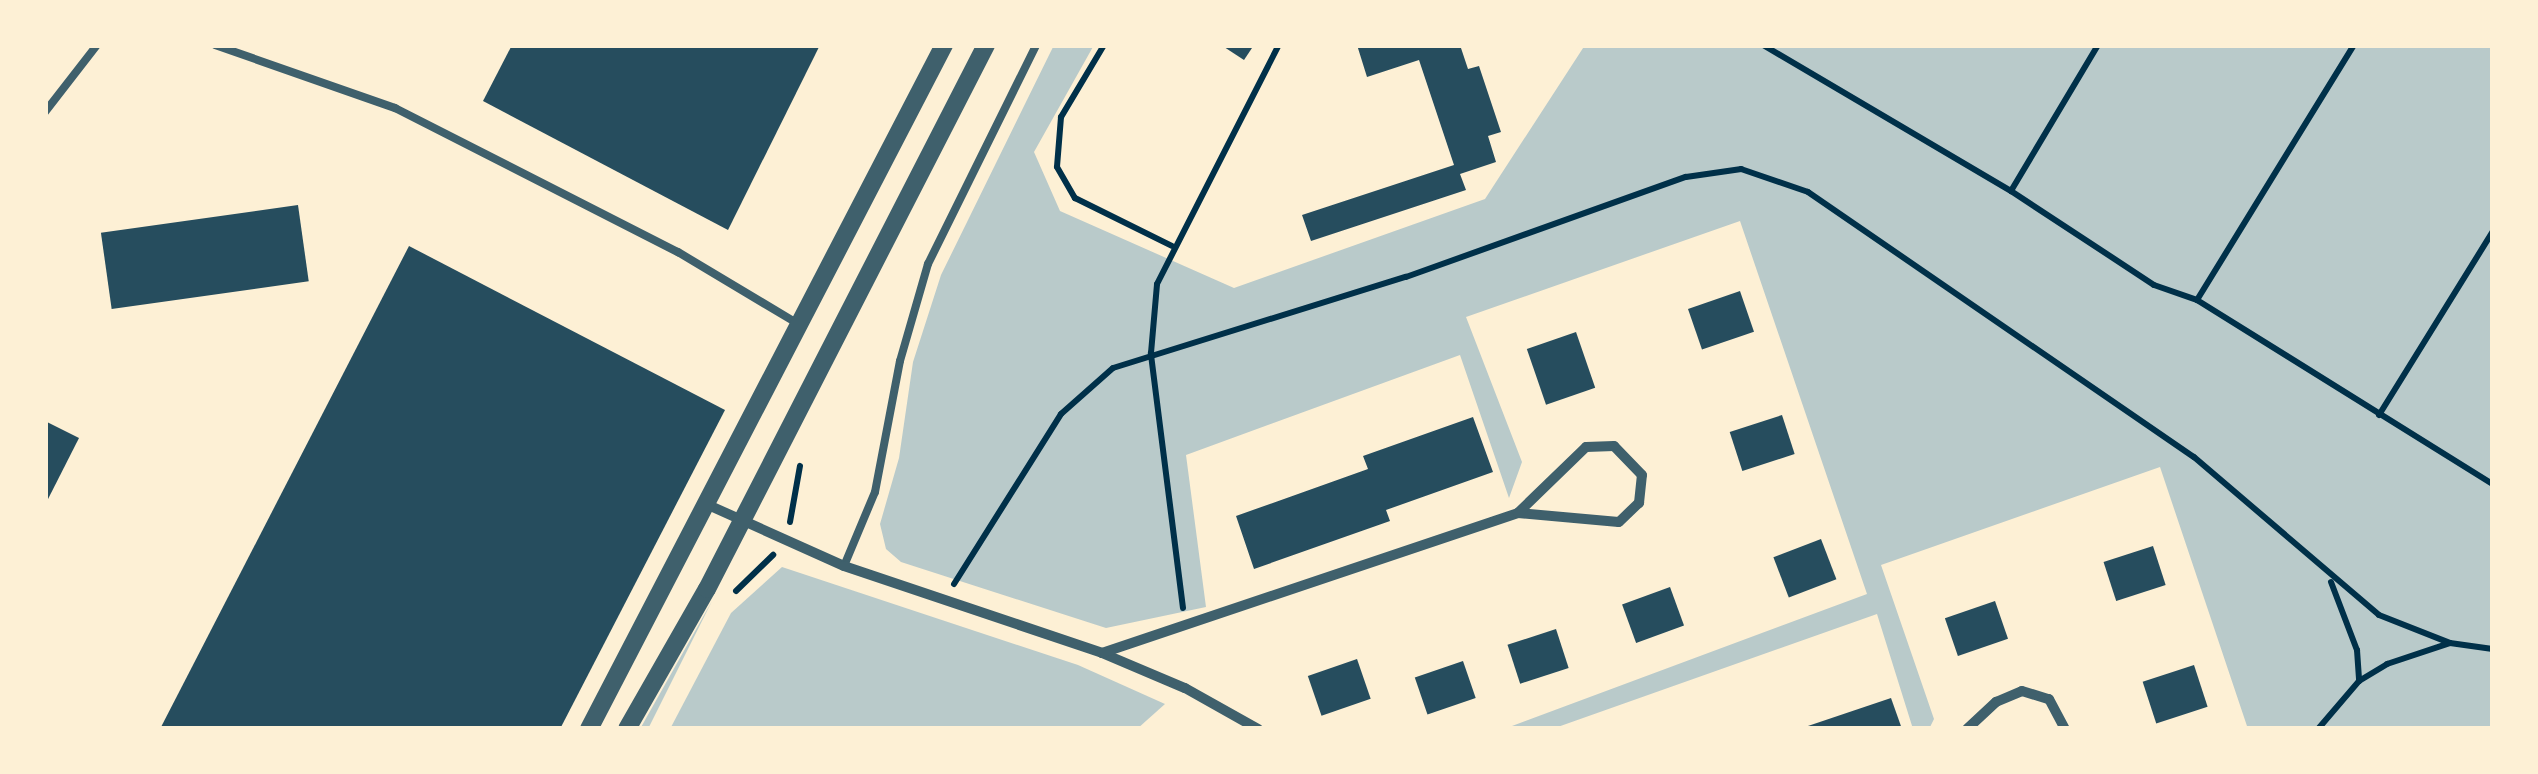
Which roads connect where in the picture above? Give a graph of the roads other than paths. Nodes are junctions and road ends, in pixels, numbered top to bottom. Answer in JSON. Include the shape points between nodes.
{"nodes":[{"id":1,"x":98,"y":45,"type":"edge"},
{"id":2,"x":215,"y":45,"type":"edge"},
{"id":3,"x":944,"y":45,"type":"edge"},
{"id":4,"x":986,"y":45,"type":"edge"},
{"id":5,"x":1036,"y":45,"type":"edge"},
{"id":6,"x":45,"y":112,"type":"edge"},
{"id":7,"x":800,"y":324,"type":"junction"},
{"id":8,"x":706,"y":504,"type":"junction"},
{"id":9,"x":1518,"y":513,"type":"junction"},
{"id":10,"x":742,"y":521,"type":"junction"},
{"id":11,"x":844,"y":566,"type":"junction"},
{"id":12,"x":1102,"y":653,"type":"junction"},
{"id":13,"x":589,"y":729,"type":"edge"},
{"id":14,"x":627,"y":729,"type":"edge"},
{"id":15,"x":1258,"y":729,"type":"edge"},
{"id":16,"x":1967,"y":729,"type":"edge"},
{"id":17,"x":2065,"y":729,"type":"edge"}],
"edges":[{"from":1,"to":6,"type":"lane"},
{"from":2,"to":7,"type":"lane","via":[[395,108],[678,252]]},
{"from":3,"to":7,"type":"street"},
{"from":4,"to":10,"type":"street"},
{"from":5,"to":11,"type":"lane","via":[[928,264],[900,360],[874,492]]},
{"from":7,"to":8,"type":"street"},
{"from":8,"to":10,"type":"street"},
{"from":8,"to":13,"type":"street"},
{"from":9,"to":9,"type":"street","via":[[1619,522],[1639,503],[1642,475],[1614,446],[1586,447]]},
{"from":9,"to":12,"type":"street"},
{"from":10,"to":11,"type":"street"},
{"from":10,"to":14,"type":"street"},
{"from":11,"to":12,"type":"street"},
{"from":12,"to":15,"type":"street","via":[[1186,688]]},
{"from":16,"to":17,"type":"street","via":[[2008,694],[2022,691],[2049,699]]}]}
